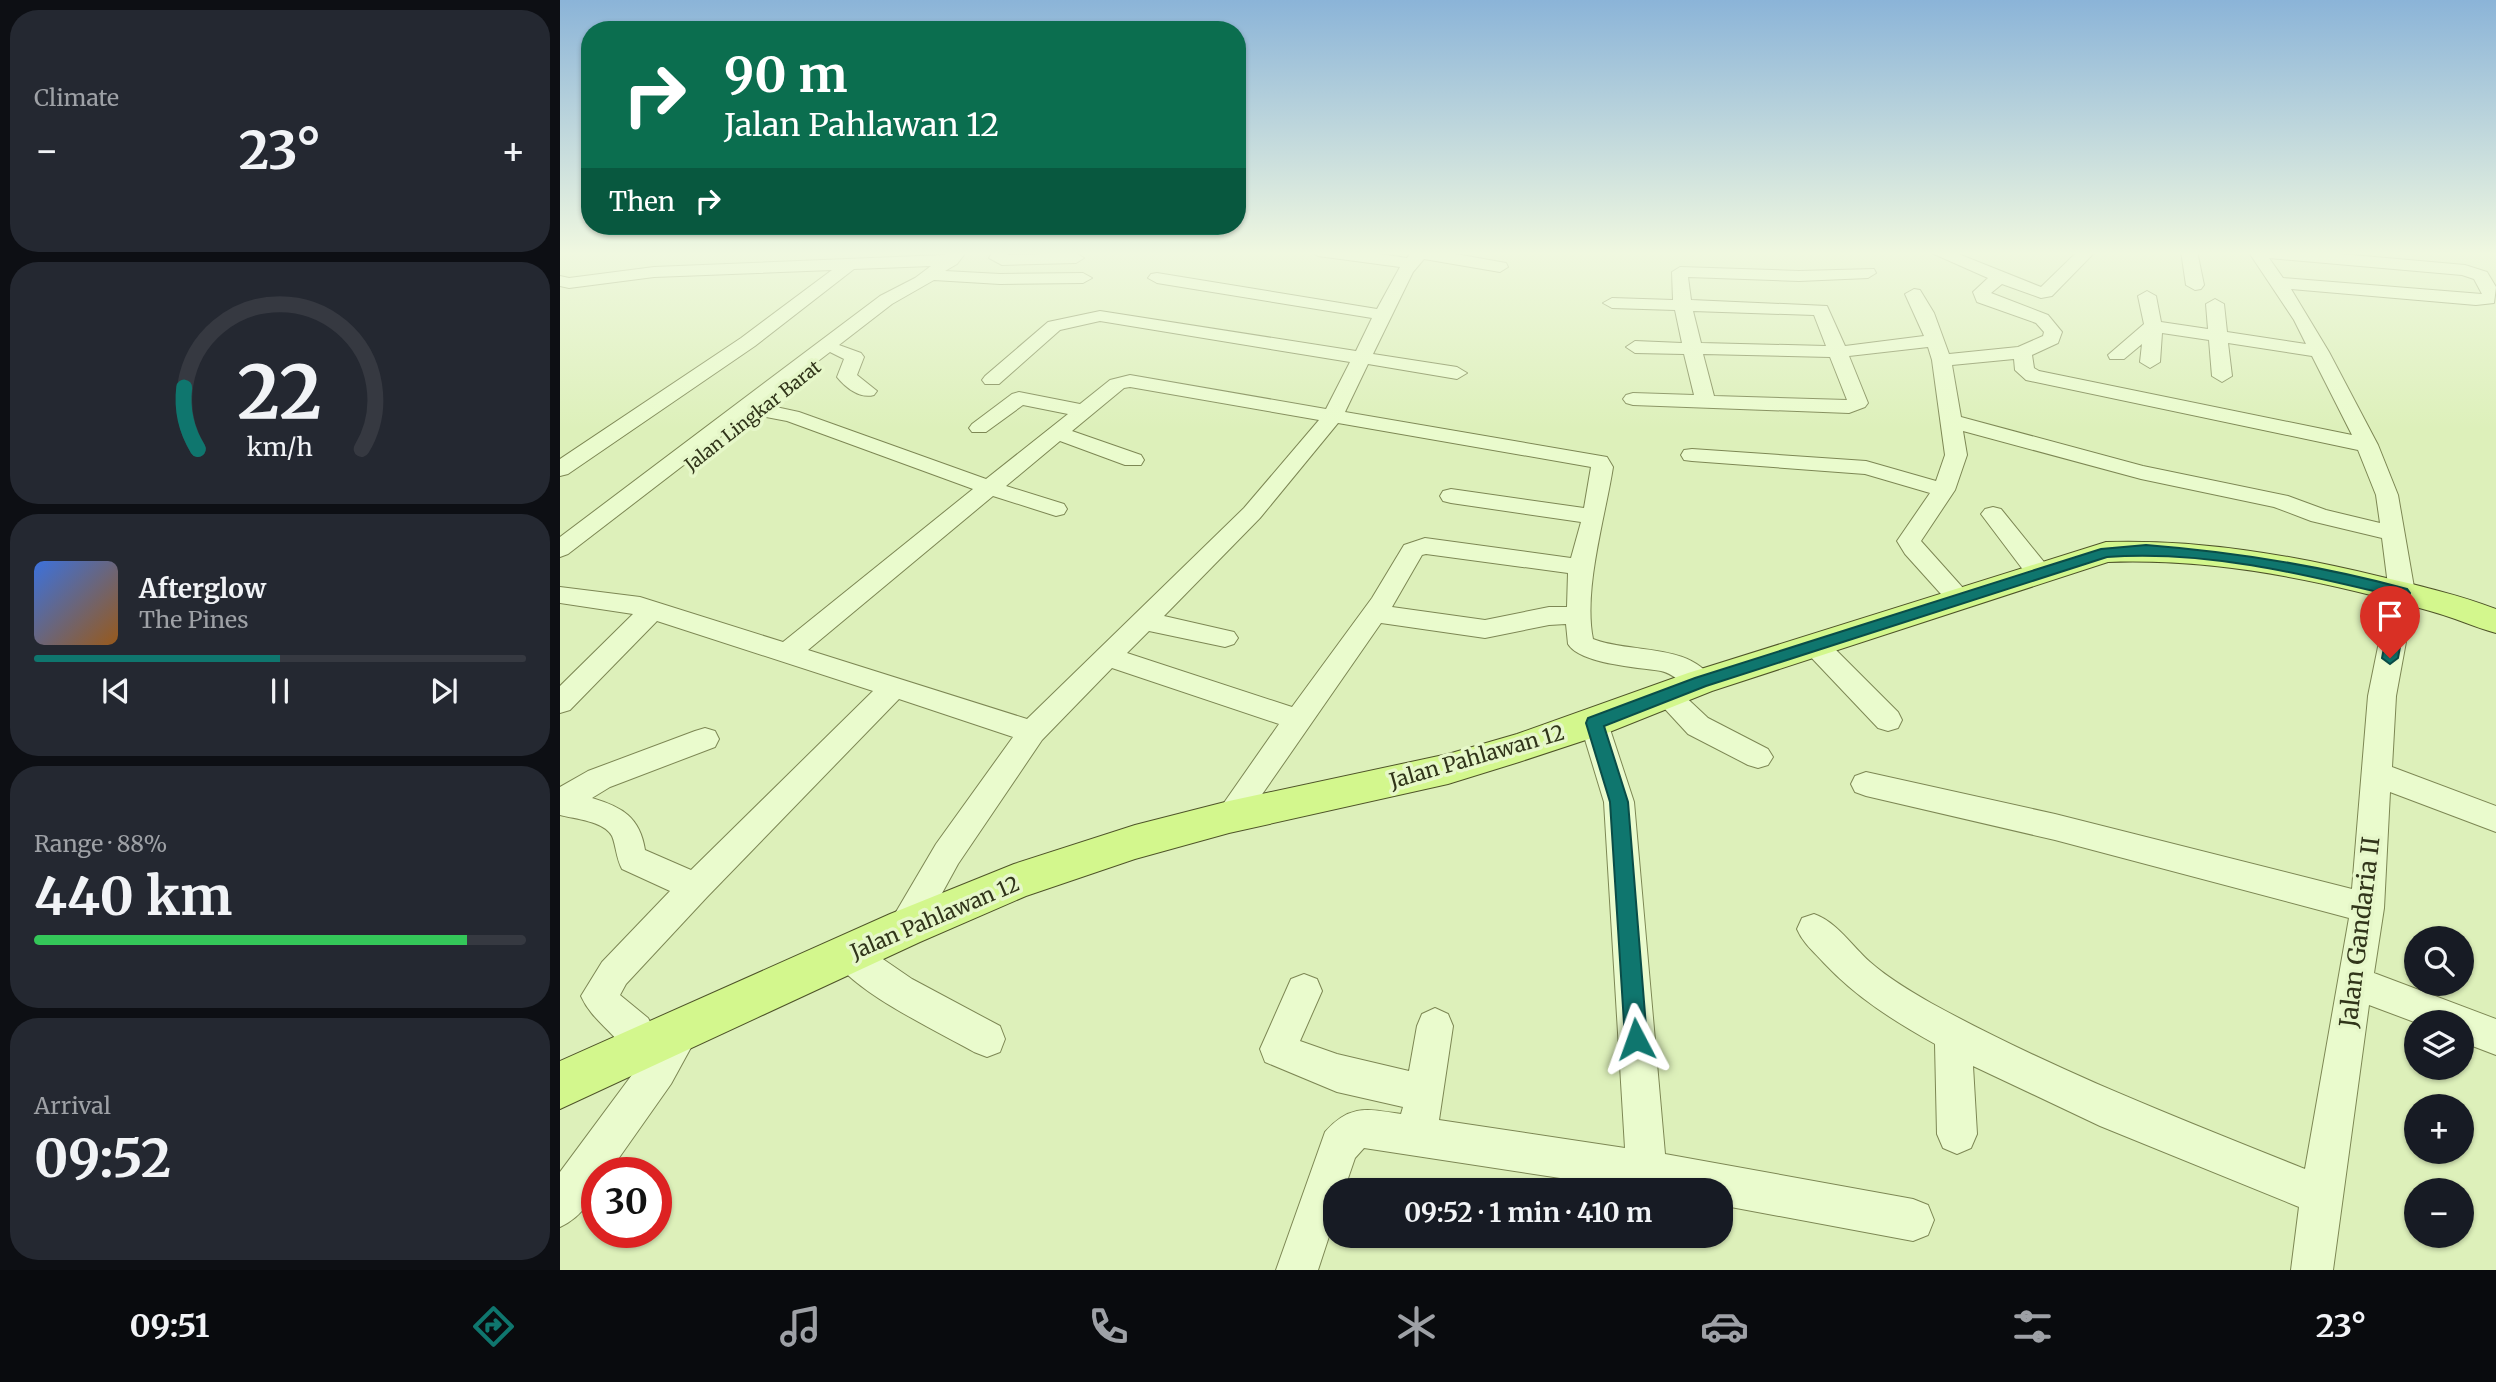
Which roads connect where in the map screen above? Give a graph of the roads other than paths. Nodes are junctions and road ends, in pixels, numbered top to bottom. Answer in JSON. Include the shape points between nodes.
{"nodes":[{"id":1,"x":785,"y":310,"type":"edge"},
{"id":2,"x":873,"y":310,"type":"edge"},
{"id":3,"x":892,"y":310,"type":"edge"},
{"id":4,"x":1355,"y":310,"type":"edge"},
{"id":5,"x":1387,"y":310,"type":"edge"},
{"id":6,"x":1684,"y":310,"type":"edge"},
{"id":7,"x":1821,"y":310,"type":"edge"},
{"id":8,"x":1923,"y":310,"type":"edge"},
{"id":9,"x":2017,"y":310,"type":"edge"},
{"id":10,"x":2150,"y":310,"type":"edge"},
{"id":11,"x":2216,"y":310,"type":"edge"},
{"id":12,"x":2297,"y":310,"type":"edge"},
{"id":13,"x":1384,"y":315,"type":"junction"},
{"id":14,"x":2153,"y":326,"type":"junction"},
{"id":15,"x":2219,"y":336,"type":"junction"},
{"id":16,"x":1635,"y":347,"type":"dead end"},
{"id":17,"x":838,"y":350,"type":"junction"},
{"id":18,"x":1695,"y":350,"type":"junction"},
{"id":19,"x":1938,"y":351,"type":"junction"},
{"id":20,"x":1839,"y":352,"type":"junction"},
{"id":21,"x":2022,"y":352,"type":"junction"},
{"id":22,"x":2320,"y":352,"type":"junction"},
{"id":23,"x":2118,"y":355,"type":"dead end"},
{"id":24,"x":1362,"y":358,"type":"junction"},
{"id":25,"x":2150,"y":362,"type":"dead end"},
{"id":26,"x":1457,"y":373,"type":"dead end"},
{"id":27,"x":2222,"y":376,"type":"dead end"},
{"id":28,"x":992,"y":380,"type":"dead end"},
{"id":29,"x":867,"y":391,"type":"dead end"},
{"id":30,"x":1633,"y":399,"type":"dead end"},
{"id":31,"x":1705,"y":401,"type":"junction"},
{"id":32,"x":752,"y":408,"type":"junction"},
{"id":33,"x":1084,"y":411,"type":"junction"},
{"id":34,"x":1332,"y":417,"type":"junction"},
{"id":35,"x":1951,"y":421,"type":"junction"},
{"id":36,"x":979,"y":428,"type":"dead end"},
{"id":37,"x":1058,"y":433,"type":"junction"},
{"id":38,"x":2367,"y":445,"type":"junction"},
{"id":39,"x":1692,"y":455,"type":"dead end"},
{"id":40,"x":1133,"y":460,"type":"dead end"},
{"id":41,"x":560,"y":469,"type":"edge"},
{"id":42,"x":990,"y":488,"type":"junction"},
{"id":43,"x":1944,"y":490,"type":"junction"},
{"id":44,"x":1451,"y":496,"type":"dead end"},
{"id":45,"x":1056,"y":509,"type":"dead end"},
{"id":46,"x":1993,"y":514,"type":"dead end"},
{"id":47,"x":1594,"y":517,"type":"junction"},
{"id":48,"x":2392,"y":533,"type":"junction"},
{"id":49,"x":560,"y":549,"type":"edge"},
{"id":50,"x":1581,"y":567,"type":"junction"},
{"id":51,"x":560,"y":568,"type":"edge"},
{"id":52,"x":2039,"y":573,"type":"junction"},
{"id":53,"x":2402,"y":593,"type":"junction"},
{"id":54,"x":562,"y":594,"type":"edge"},
{"id":55,"x":1959,"y":598,"type":"junction"},
{"id":56,"x":652,"y":610,"type":"junction"},
{"id":57,"x":1375,"y":613,"type":"junction"},
{"id":58,"x":1579,"y":615,"type":"junction"},
{"id":59,"x":1144,"y":621,"type":"junction"},
{"id":60,"x":2496,"y":622,"type":"edge"},
{"id":61,"x":1225,"y":638,"type":"dead end"},
{"id":62,"x":1815,"y":645,"type":"junction"},
{"id":63,"x":788,"y":652,"type":"junction"},
{"id":64,"x":1108,"y":657,"type":"junction"},
{"id":65,"x":1700,"y":682,"type":"junction"},
{"id":66,"x":894,"y":687,"type":"junction"},
{"id":67,"x":1666,"y":695,"type":"junction"},
{"id":68,"x":560,"y":703,"type":"edge"},
{"id":69,"x":1299,"y":720,"type":"junction"},
{"id":70,"x":1888,"y":720,"type":"dead end"},
{"id":71,"x":1594,"y":723,"type":"junction"},
{"id":72,"x":1032,"y":732,"type":"junction"},
{"id":73,"x":705,"y":739,"type":"dead end"},
{"id":74,"x":1758,"y":757,"type":"dead end"},
{"id":75,"x":2377,"y":774,"type":"junction"},
{"id":76,"x":1866,"y":784,"type":"dead end"},
{"id":77,"x":560,"y":802,"type":"edge"},
{"id":78,"x":1230,"y":817,"type":"junction"},
{"id":79,"x":2496,"y":819,"type":"edge"},
{"id":80,"x":695,"y":887,"type":"junction"},
{"id":81,"x":2367,"y":908,"type":"junction"},
{"id":82,"x":905,"y":928,"type":"junction"},
{"id":83,"x":1814,"y":929,"type":"dead end"},
{"id":84,"x":849,"y":955,"type":"junction"},
{"id":85,"x":2356,"y":983,"type":"junction"},
{"id":86,"x":1304,"y":991,"type":"dead end"},
{"id":87,"x":2426,"y":1010,"type":"edge"},
{"id":88,"x":1435,"y":1026,"type":"dead end"},
{"id":89,"x":2474,"y":1028,"type":"edge"},
{"id":90,"x":682,"y":1031,"type":"junction"},
{"id":91,"x":1953,"y":1034,"type":"junction"},
{"id":92,"x":2496,"y":1037,"type":"edge"},
{"id":93,"x":987,"y":1040,"type":"dead end"},
{"id":94,"x":644,"y":1048,"type":"junction"},
{"id":95,"x":560,"y":1085,"type":"edge"},
{"id":96,"x":1424,"y":1093,"type":"junction"},
{"id":97,"x":1957,"y":1134,"type":"dead end"},
{"id":98,"x":1417,"y":1136,"type":"junction"},
{"id":99,"x":1646,"y":1171,"type":"junction"},
{"id":100,"x":2321,"y":1196,"type":"junction"},
{"id":101,"x":560,"y":1206,"type":"edge"},
{"id":102,"x":1913,"y":1220,"type":"dead end"},
{"id":103,"x":1297,"y":1270,"type":"edge"},
{"id":104,"x":2312,"y":1270,"type":"edge"}],
"edges":[{"from":1,"to":41,"type":"street","via":[[748,342]]},
{"from":2,"to":32,"type":"street","name":"Jalan Lingkar Barat"},
{"from":3,"to":17,"type":"street","name":"Jalan Lingkar Barat"},
{"from":4,"to":13,"type":"street"},
{"from":5,"to":13,"type":"street"},
{"from":6,"to":18,"type":"street"},
{"from":7,"to":20,"type":"street"},
{"from":8,"to":19,"type":"street"},
{"from":9,"to":21,"type":"street","via":[[2042,319],[2053,332],[2051,339]]},
{"from":10,"to":14,"type":"street"},
{"from":11,"to":15,"type":"street"},
{"from":12,"to":22,"type":"street"},
{"from":13,"to":24,"type":"street"},
{"from":14,"to":15,"type":"street"},
{"from":14,"to":23,"type":"street"},
{"from":14,"to":25,"type":"street"},
{"from":15,"to":22,"type":"street"},
{"from":15,"to":27,"type":"street"},
{"from":16,"to":18,"type":"street"},
{"from":17,"to":29,"type":"street","via":[[854,357],[847,377]]},
{"from":17,"to":32,"type":"street","name":"Jalan Lingkar Barat"},
{"from":18,"to":20,"type":"street"},
{"from":18,"to":31,"type":"street"},
{"from":19,"to":20,"type":"street"},
{"from":19,"to":21,"type":"street"},
{"from":19,"to":35,"type":"street"},
{"from":20,"to":31,"type":"street","via":[[1856,406]]},
{"from":21,"to":38,"type":"street","via":[[2025,370],[2031,375]]},
{"from":22,"to":38,"type":"street"},
{"from":24,"to":26,"type":"street"},
{"from":24,"to":28,"type":"street","via":[[1100,316],[1054,326]]},
{"from":24,"to":34,"type":"street"},
{"from":30,"to":31,"type":"street"},
{"from":32,"to":42,"type":"street","via":[[792,416]]},
{"from":32,"to":49,"type":"street","name":"Jalan Lingkar Barat"},
{"from":32,"to":51,"type":"street","name":"Jalan Lingkar Barat"},
{"from":33,"to":34,"type":"street","via":[[1117,384],[1130,381]]},
{"from":33,"to":36,"type":"street","via":[[1019,398]]},
{"from":33,"to":37,"type":"street"},
{"from":34,"to":47,"type":"street","via":[[1599,462]]},
{"from":34,"to":59,"type":"street","via":[[1252,513]]},
{"from":35,"to":43,"type":"street","via":[[1956,455]]},
{"from":35,"to":48,"type":"street"},
{"from":37,"to":40,"type":"street"},
{"from":37,"to":42,"type":"street"},
{"from":38,"to":48,"type":"street","via":[[2387,495]]},
{"from":39,"to":43,"type":"street","via":[[1866,468]]},
{"from":42,"to":45,"type":"street"},
{"from":42,"to":63,"type":"street"},
{"from":43,"to":55,"type":"street","via":[[1909,541]]},
{"from":44,"to":47,"type":"street"},
{"from":46,"to":52,"type":"street"},
{"from":47,"to":50,"type":"street"},
{"from":48,"to":53,"type":"street"},
{"from":50,"to":57,"type":"street","via":[[1421,547],[1411,553]]},
{"from":50,"to":58,"type":"street"},
{"from":52,"to":53,"type":"main road","name":"Jalan Pahlawan 12","via":[[2106,552],[2189,551],[2280,565]]},
{"from":52,"to":55,"type":"main road","name":"Jalan Pahlawan 12"},
{"from":53,"to":60,"type":"main road","name":"Jalan Pahlawan 12"},
{"from":53,"to":75,"type":"street","name":"Jalan Gandaria II","via":[[2382,696]]},
{"from":54,"to":56,"type":"street"},
{"from":55,"to":62,"type":"main road","name":"Jalan Pahlawan 12"},
{"from":56,"to":63,"type":"street"},
{"from":56,"to":68,"type":"street"},
{"from":57,"to":58,"type":"street","via":[[1486,629]]},
{"from":57,"to":69,"type":"street"},
{"from":58,"to":65,"type":"street","via":[[1581,644],[1589,649],[1673,664]]},
{"from":59,"to":61,"type":"street"},
{"from":59,"to":64,"type":"street"},
{"from":62,"to":65,"type":"main road","name":"Jalan Pahlawan 12"},
{"from":62,"to":70,"type":"street"},
{"from":63,"to":66,"type":"street"},
{"from":64,"to":69,"type":"street"},
{"from":64,"to":72,"type":"street"},
{"from":65,"to":67,"type":"main road","name":"Jalan Pahlawan 12"},
{"from":66,"to":72,"type":"street"},
{"from":66,"to":80,"type":"street"},
{"from":67,"to":71,"type":"main road","name":"Jalan Pahlawan 12"},
{"from":67,"to":74,"type":"street","via":[[1698,726]]},
{"from":69,"to":78,"type":"street"},
{"from":71,"to":78,"type":"main road","name":"Jalan Pahlawan 12","via":[[1448,769]]},
{"from":71,"to":99,"type":"street","via":[[1619,802]]},
{"from":72,"to":82,"type":"street","via":[[947,854]]},
{"from":73,"to":77,"type":"street","via":[[599,779]]},
{"from":75,"to":79,"type":"street"},
{"from":75,"to":81,"type":"street","name":"Jalan Gandaria II"},
{"from":76,"to":81,"type":"street","via":[[2055,827]]},
{"from":77,"to":80,"type":"street","via":[[620,823],[633,859]]},
{"from":78,"to":82,"type":"main road","name":"Jalan Pahlawan 12","via":[[1014,882]]},
{"from":80,"to":94,"type":"street","via":[[614,973],[599,996],[629,1021],[642,1037]]},
{"from":81,"to":85,"type":"street","name":"Jalan Gandaria II"},
{"from":82,"to":84,"type":"main road","name":"Jalan Pahlawan 12"},
{"from":83,"to":91,"type":"street","via":[[1859,975],[1895,1002]]},
{"from":84,"to":90,"type":"main road","name":"Jalan Pahlawan 12"},
{"from":84,"to":93,"type":"street","via":[[899,991]]},
{"from":85,"to":87,"type":"street"},
{"from":85,"to":100,"type":"street","name":"Jalan Gandaria II"},
{"from":86,"to":96,"type":"street","via":[[1281,1039],[1281,1052],[1337,1073]]},
{"from":88,"to":96,"type":"street"},
{"from":89,"to":92,"type":"street"},
{"from":90,"to":94,"type":"main road","name":"Jalan Pahlawan 12"},
{"from":90,"to":101,"type":"street"},
{"from":91,"to":97,"type":"street"},
{"from":91,"to":100,"type":"street","via":[[2113,1112]]},
{"from":94,"to":95,"type":"main road","name":"Jalan Pahlawan 12"},
{"from":96,"to":98,"type":"street"},
{"from":98,"to":99,"type":"street"},
{"from":98,"to":103,"type":"street","via":[[1364,1128],[1343,1138]]},
{"from":99,"to":102,"type":"street"},
{"from":100,"to":104,"type":"street","name":"Jalan Gandaria II"}]}
